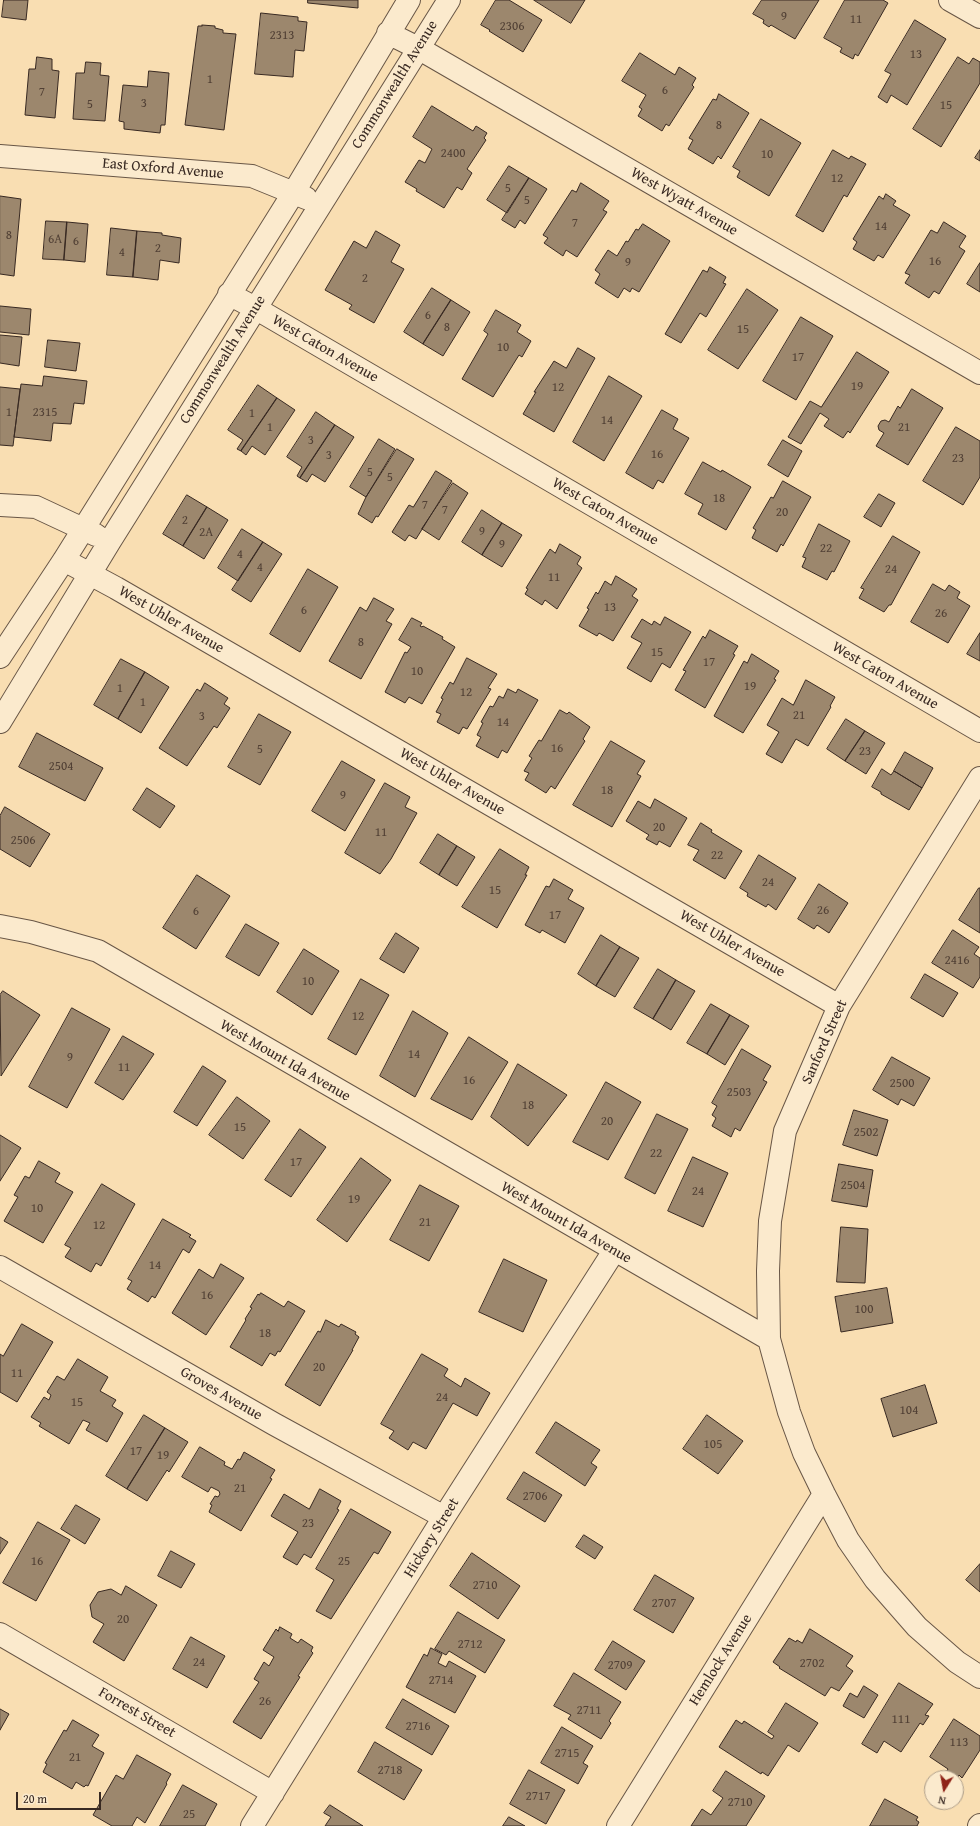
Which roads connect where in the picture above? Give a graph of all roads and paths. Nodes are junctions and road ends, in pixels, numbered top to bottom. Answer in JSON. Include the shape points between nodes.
{"nodes":[{"id":1,"x":409,"y":0,"type":"edge"},
{"id":2,"x":449,"y":0,"type":"edge"},
{"id":3,"x":950,"y":0,"type":"edge"},
{"id":4,"x":980,"y":17,"type":"edge"},
{"id":5,"x":388,"y":33,"type":"junction"},
{"id":6,"x":418,"y":48,"type":"junction"},
{"id":7,"x":0,"y":156,"type":"edge"},
{"id":8,"x":294,"y":192,"type":"junction"},
{"id":9,"x":320,"y":204,"type":"junction"},
{"id":10,"x":229,"y":294,"type":"junction"},
{"id":11,"x":255,"y":308,"type":"junction"},
{"id":12,"x":980,"y":373,"type":"edge"},
{"id":13,"x":0,"y":505,"type":"edge"},
{"id":14,"x":83,"y":529,"type":"junction"},
{"id":15,"x":110,"y":541,"type":"junction"},
{"id":16,"x":64,"y":560,"type":"junction"},
{"id":17,"x":91,"y":574,"type":"junction"},
{"id":18,"x":0,"y":657,"type":"edge"},
{"id":19,"x":0,"y":722,"type":"edge"},
{"id":20,"x":980,"y":731,"type":"edge"},
{"id":21,"x":980,"y":778,"type":"edge"},
{"id":22,"x":0,"y":926,"type":"edge"},
{"id":23,"x":839,"y":1006,"type":"junction"},
{"id":24,"x":614,"y":1251,"type":"junction"},
{"id":25,"x":0,"y":1267,"type":"edge"},
{"id":26,"x":769,"y":1339,"type":"junction"},
{"id":27,"x":824,"y":1494,"type":"junction"},
{"id":28,"x":444,"y":1517,"type":"junction"},
{"id":29,"x":0,"y":1634,"type":"edge"},
{"id":30,"x":980,"y":1677,"type":"edge"},
{"id":31,"x":273,"y":1793,"type":"junction"},
{"id":32,"x":252,"y":1826,"type":"edge"},
{"id":33,"x":618,"y":1826,"type":"edge"}],
"edges":[{"from":1,"to":5,"type":"street","name":"Commonwealth Avenue"},
{"from":2,"to":6,"type":"street","name":"Commonwealth Avenue"},
{"from":3,"to":4,"type":"street"},
{"from":5,"to":6,"type":"street","name":"West Wyatt Avenue"},
{"from":5,"to":8,"type":"street","name":"Commonwealth Avenue"},
{"from":6,"to":9,"type":"street","name":"Commonwealth Avenue"},
{"from":6,"to":12,"type":"street","name":"West Wyatt Avenue"},
{"from":7,"to":8,"type":"street","name":"East Oxford Avenue","via":[[252,176]]},
{"from":8,"to":9,"type":"street","name":"East Oxford Avenue"},
{"from":8,"to":10,"type":"street","name":"Commonwealth Avenue"},
{"from":9,"to":11,"type":"street","name":"Commonwealth Avenue"},
{"from":10,"to":11,"type":"street","name":"West Caton Avenue"},
{"from":10,"to":14,"type":"street","name":"Commonwealth Avenue"},
{"from":11,"to":15,"type":"street","name":"Commonwealth Avenue"},
{"from":11,"to":20,"type":"street","name":"West Caton Avenue"},
{"from":13,"to":14,"type":"street","via":[[36,507]]},
{"from":14,"to":15,"type":"street"},
{"from":14,"to":16,"type":"street","name":"Commonwealth Avenue"},
{"from":15,"to":17,"type":"street","name":"Commonwealth Avenue"},
{"from":16,"to":17,"type":"street","name":"West Uhler Avenue"},
{"from":16,"to":18,"type":"street","name":"Commonwealth Avenue"},
{"from":17,"to":19,"type":"street","name":"Commonwealth Avenue"},
{"from":17,"to":23,"type":"street","name":"West Uhler Avenue"},
{"from":21,"to":23,"type":"street","name":"Sanford Street"},
{"from":22,"to":24,"type":"street","name":"West Mount Ida Avenue","via":[[31,932],[98,952]]},
{"from":23,"to":26,"type":"street","name":"Sanford Street","via":[[785,1132],[770,1220]]},
{"from":24,"to":26,"type":"street","name":"West Mount Ida Avenue"},
{"from":24,"to":28,"type":"street","name":"Hickory Street"},
{"from":25,"to":28,"type":"street","name":"Groves Avenue","via":[[274,1424]]},
{"from":26,"to":27,"type":"street","via":[[789,1412]]},
{"from":27,"to":30,"type":"street","via":[[848,1540],[875,1579],[917,1627],[957,1662]]},
{"from":27,"to":33,"type":"street","name":"Hemlock Avenue"},
{"from":28,"to":31,"type":"street","name":"Hickory Street"},
{"from":29,"to":31,"type":"street","name":"Forrest Street"},
{"from":31,"to":32,"type":"street","name":"Hickory Street"}]}
